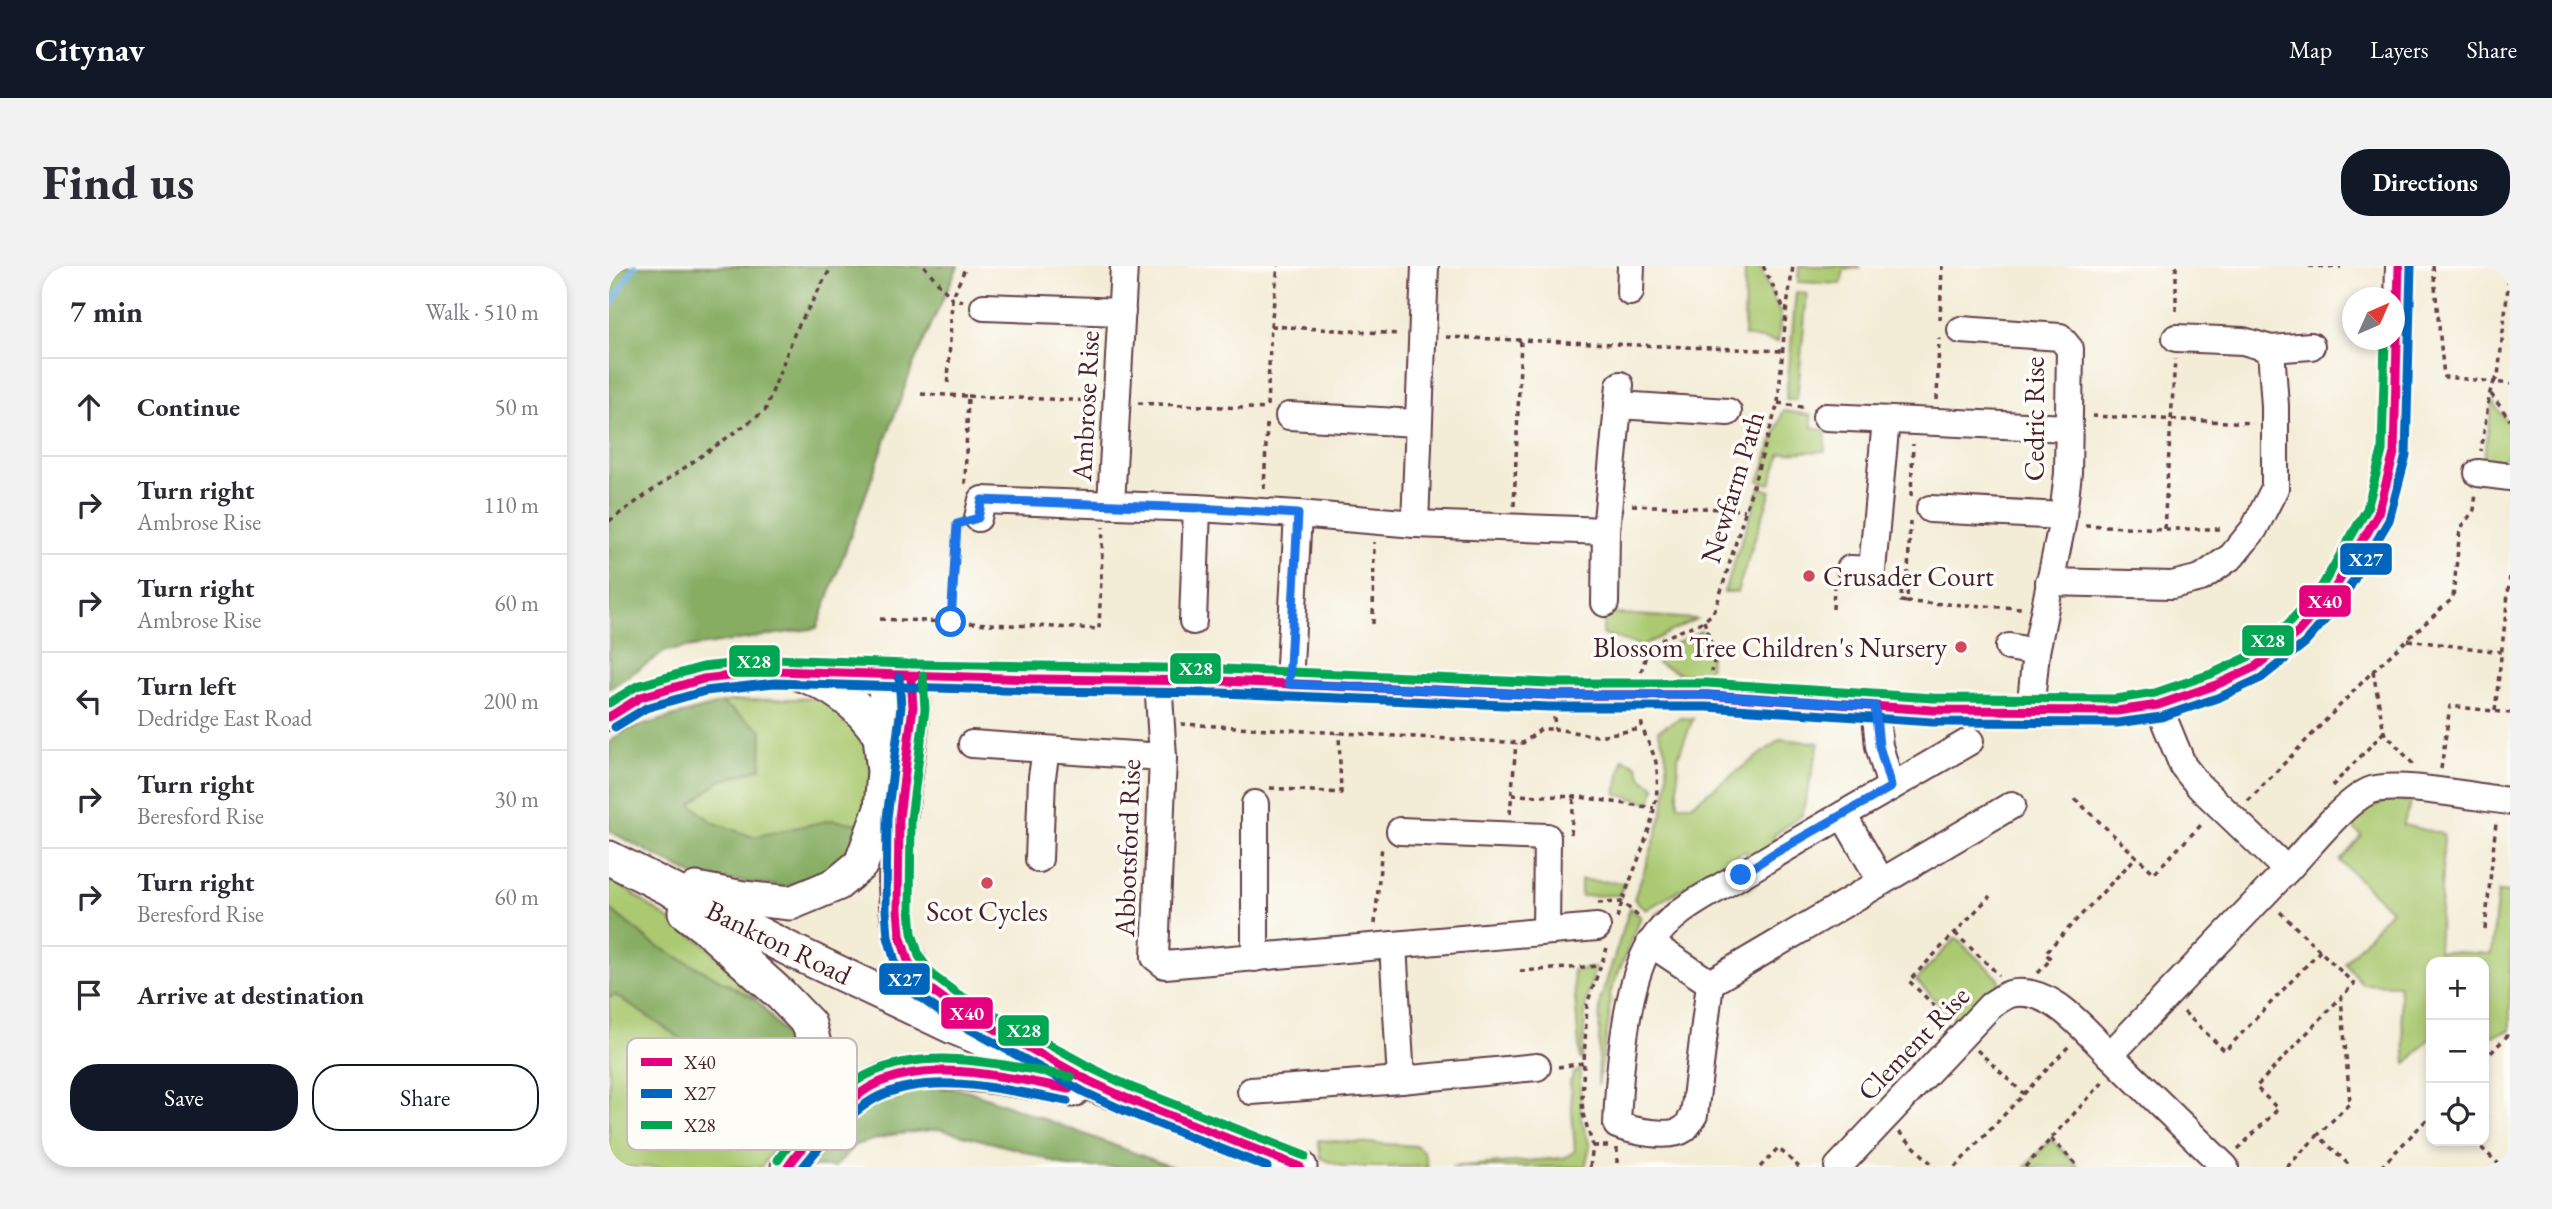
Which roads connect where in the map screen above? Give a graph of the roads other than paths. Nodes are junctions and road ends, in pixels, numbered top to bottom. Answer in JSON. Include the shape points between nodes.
{"nodes":[{"id":1,"x":1124,"y":266,"type":"edge"},
{"id":2,"x":1425,"y":266,"type":"edge"},
{"id":3,"x":2399,"y":266,"type":"edge"},
{"id":4,"x":984,"y":307,"type":"road end"},
{"id":5,"x":1122,"y":312,"type":"junction"},
{"id":6,"x":1961,"y":330,"type":"dead end"},
{"id":7,"x":2176,"y":338,"type":"road end"},
{"id":8,"x":2311,"y":346,"type":"dead end"},
{"id":9,"x":2271,"y":349,"type":"junction"},
{"id":10,"x":1278,"y":412,"type":"road end"},
{"id":11,"x":1728,"y":412,"type":"dead end"},
{"id":12,"x":1826,"y":417,"type":"road end"},
{"id":13,"x":1886,"y":420,"type":"junction"},
{"id":14,"x":2069,"y":422,"type":"junction"},
{"id":15,"x":1417,"y":423,"type":"junction"},
{"id":16,"x":2478,"y":472,"type":"road end"},
{"id":17,"x":2510,"y":477,"type":"edge"},
{"id":18,"x":1107,"y":504,"type":"junction"},
{"id":19,"x":1198,"y":508,"type":"junction"},
{"id":20,"x":980,"y":509,"type":"road end"},
{"id":21,"x":1917,"y":511,"type":"road end"},
{"id":22,"x":1298,"y":514,"type":"junction"},
{"id":23,"x":2062,"y":520,"type":"junction"},
{"id":24,"x":1415,"y":524,"type":"junction"},
{"id":25,"x":1605,"y":531,"type":"junction"},
{"id":26,"x":1850,"y":569,"type":"dead end"},
{"id":27,"x":2049,"y":582,"type":"junction"},
{"id":28,"x":1605,"y":603,"type":"dead end"},
{"id":29,"x":1193,"y":621,"type":"dead end"},
{"id":30,"x":2009,"y":647,"type":"dead end"},
{"id":31,"x":2036,"y":652,"type":"junction"},
{"id":32,"x":795,"y":672,"type":"junction"},
{"id":33,"x":899,"y":675,"type":"junction"},
{"id":34,"x":1158,"y":680,"type":"junction"},
{"id":35,"x":1289,"y":684,"type":"junction"},
{"id":36,"x":2158,"y":705,"type":"junction"},
{"id":37,"x":1875,"y":706,"type":"junction"},
{"id":38,"x":2030,"y":712,"type":"junction"},
{"id":39,"x":609,"y":717,"type":"edge"},
{"id":40,"x":880,"y":736,"type":"junction"},
{"id":41,"x":1970,"y":741,"type":"dead end"},
{"id":42,"x":971,"y":744,"type":"dead end"},
{"id":43,"x":1046,"y":750,"type":"junction"},
{"id":44,"x":1163,"y":757,"type":"junction"},
{"id":45,"x":1891,"y":787,"type":"junction"},
{"id":46,"x":2504,"y":800,"type":"edge"},
{"id":47,"x":1255,"y":804,"type":"road end"},
{"id":48,"x":2012,"y":805,"type":"dead end"},
{"id":49,"x":1843,"y":815,"type":"junction"},
{"id":50,"x":1400,"y":831,"type":"road end"},
{"id":51,"x":1039,"y":859,"type":"dead end"},
{"id":52,"x":616,"y":862,"type":"edge"},
{"id":53,"x":2287,"y":870,"type":"junction"},
{"id":54,"x":653,"y":880,"type":"junction"},
{"id":55,"x":1881,"y":881,"type":"junction"},
{"id":56,"x":1597,"y":927,"type":"dead end"},
{"id":57,"x":1546,"y":931,"type":"junction"},
{"id":58,"x":1650,"y":943,"type":"junction"},
{"id":59,"x":1383,"y":946,"type":"junction"},
{"id":60,"x":1255,"y":958,"type":"junction"},
{"id":61,"x":1710,"y":983,"type":"junction"},
{"id":62,"x":812,"y":1038,"type":"edge"},
{"id":63,"x":2115,"y":1060,"type":"junction"},
{"id":64,"x":1537,"y":1067,"type":"dead end"},
{"id":65,"x":1401,"y":1080,"type":"junction"},
{"id":66,"x":1089,"y":1081,"type":"junction"},
{"id":67,"x":1251,"y":1091,"type":"dead end"},
{"id":68,"x":857,"y":1095,"type":"edge"},
{"id":69,"x":1128,"y":1099,"type":"junction"},
{"id":70,"x":2224,"y":1166,"type":"edge"},
{"id":71,"x":1300,"y":1167,"type":"edge"},
{"id":72,"x":1838,"y":1167,"type":"edge"}],
"edges":[{"from":1,"to":5,"type":"street","name":"Ambrose Rise"},
{"from":2,"to":15,"type":"street"},
{"from":3,"to":36,"type":"street","via":[[2394,453],[2378,514],[2332,593],[2297,633],[2255,667]]},
{"from":4,"to":5,"type":"street","name":"Ambrose Rise"},
{"from":5,"to":18,"type":"street","name":"Ambrose Rise"},
{"from":6,"to":14,"type":"street","name":"Cedric Rise","via":[[2060,337],[2070,349]]},
{"from":7,"to":9,"type":"street","via":[[2243,341]]},
{"from":8,"to":9,"type":"street"},
{"from":9,"to":27,"type":"street","via":[[2275,488],[2254,529],[2232,556],[2201,578],[2172,584]]},
{"from":10,"to":15,"type":"street"},
{"from":11,"to":25,"type":"street","via":[[1619,395]]},
{"from":12,"to":13,"type":"street"},
{"from":13,"to":14,"type":"street"},
{"from":13,"to":26,"type":"street","via":[[1872,570]]},
{"from":14,"to":23,"type":"street","name":"Cedric Rise"},
{"from":15,"to":24,"type":"street"},
{"from":16,"to":17,"type":"street"},
{"from":18,"to":19,"type":"street","name":"Ambrose Rise"},
{"from":18,"to":20,"type":"street","name":"Ambrose Rise"},
{"from":19,"to":22,"type":"street","name":"Ambrose Rise"},
{"from":19,"to":29,"type":"street"},
{"from":21,"to":23,"type":"street","name":"Cedric Rise"},
{"from":22,"to":24,"type":"street","name":"Ambrose Rise"},
{"from":22,"to":35,"type":"street"},
{"from":23,"to":27,"type":"street","name":"Cedric Rise"},
{"from":24,"to":25,"type":"street","name":"Ambrose Rise"},
{"from":25,"to":28,"type":"street"},
{"from":27,"to":31,"type":"street","name":"Cedric Rise"},
{"from":30,"to":31,"type":"street"},
{"from":31,"to":38,"type":"street","name":"Cedric Rise"},
{"from":32,"to":33,"type":"street"},
{"from":32,"to":39,"type":"street","via":[[703,679],[641,697]]},
{"from":32,"to":40,"type":"main road","via":[[825,683],[849,699]]},
{"from":33,"to":34,"type":"street"},
{"from":33,"to":40,"type":"main road"},
{"from":33,"to":66,"type":"main road","via":[[913,707],[897,862],[900,935],[908,961],[923,984],[952,1005]]},
{"from":34,"to":35,"type":"street"},
{"from":34,"to":44,"type":"street","name":"Abbotsford Rise"},
{"from":35,"to":37,"type":"street","via":[[1551,695],[1707,695]]},
{"from":36,"to":38,"type":"street","via":[[2117,711]]},
{"from":36,"to":53,"type":"street","via":[[2183,766]]},
{"from":37,"to":38,"type":"street"},
{"from":37,"to":45,"type":"street","via":[[1879,746]]},
{"from":40,"to":54,"type":"main road","via":[[884,771],[881,809],[861,864],[837,884],[791,903]]},
{"from":41,"to":45,"type":"street"},
{"from":42,"to":43,"type":"street"},
{"from":43,"to":44,"type":"street"},
{"from":43,"to":51,"type":"street"},
{"from":44,"to":60,"type":"street","name":"Abbotsford Rise","via":[[1154,957],[1165,965]]},
{"from":45,"to":49,"type":"street"},
{"from":46,"to":53,"type":"street","via":[[2393,787],[2370,791],[2345,809]]},
{"from":47,"to":60,"type":"street"},
{"from":48,"to":55,"type":"street"},
{"from":49,"to":55,"type":"street"},
{"from":49,"to":58,"type":"street","via":[[1692,904],[1664,924]]},
{"from":50,"to":57,"type":"street","via":[[1559,836]]},
{"from":52,"to":54,"type":"main road","name":"Bankton Road"},
{"from":52,"to":62,"type":"main road","via":[[711,932],[809,1024]]},
{"from":53,"to":63,"type":"street"},
{"from":54,"to":66,"type":"main road","name":"Bankton Road","via":[[953,1027]]},
{"from":55,"to":61,"type":"street"},
{"from":56,"to":57,"type":"street","name":"Abbotsford Rise"},
{"from":57,"to":59,"type":"street","name":"Abbotsford Rise"},
{"from":58,"to":61,"type":"street"},
{"from":58,"to":61,"type":"street","via":[[1598,1099],[1617,1135],[1629,1130],[1672,1134],[1685,1128],[1694,1115]]},
{"from":59,"to":60,"type":"street","name":"Abbotsford Rise"},
{"from":59,"to":65,"type":"street"},
{"from":63,"to":70,"type":"street"},
{"from":63,"to":72,"type":"street","name":"Clement Rise","via":[[2049,1000],[2019,994],[1991,1004]]},
{"from":64,"to":65,"type":"street"},
{"from":65,"to":67,"type":"street"},
{"from":66,"to":69,"type":"main road","name":"Bankton Road"},
{"from":68,"to":69,"type":"main road","via":[[879,1082],[910,1073],[980,1075]]},
{"from":69,"to":71,"type":"main road","name":"Bankton Road"}]}
